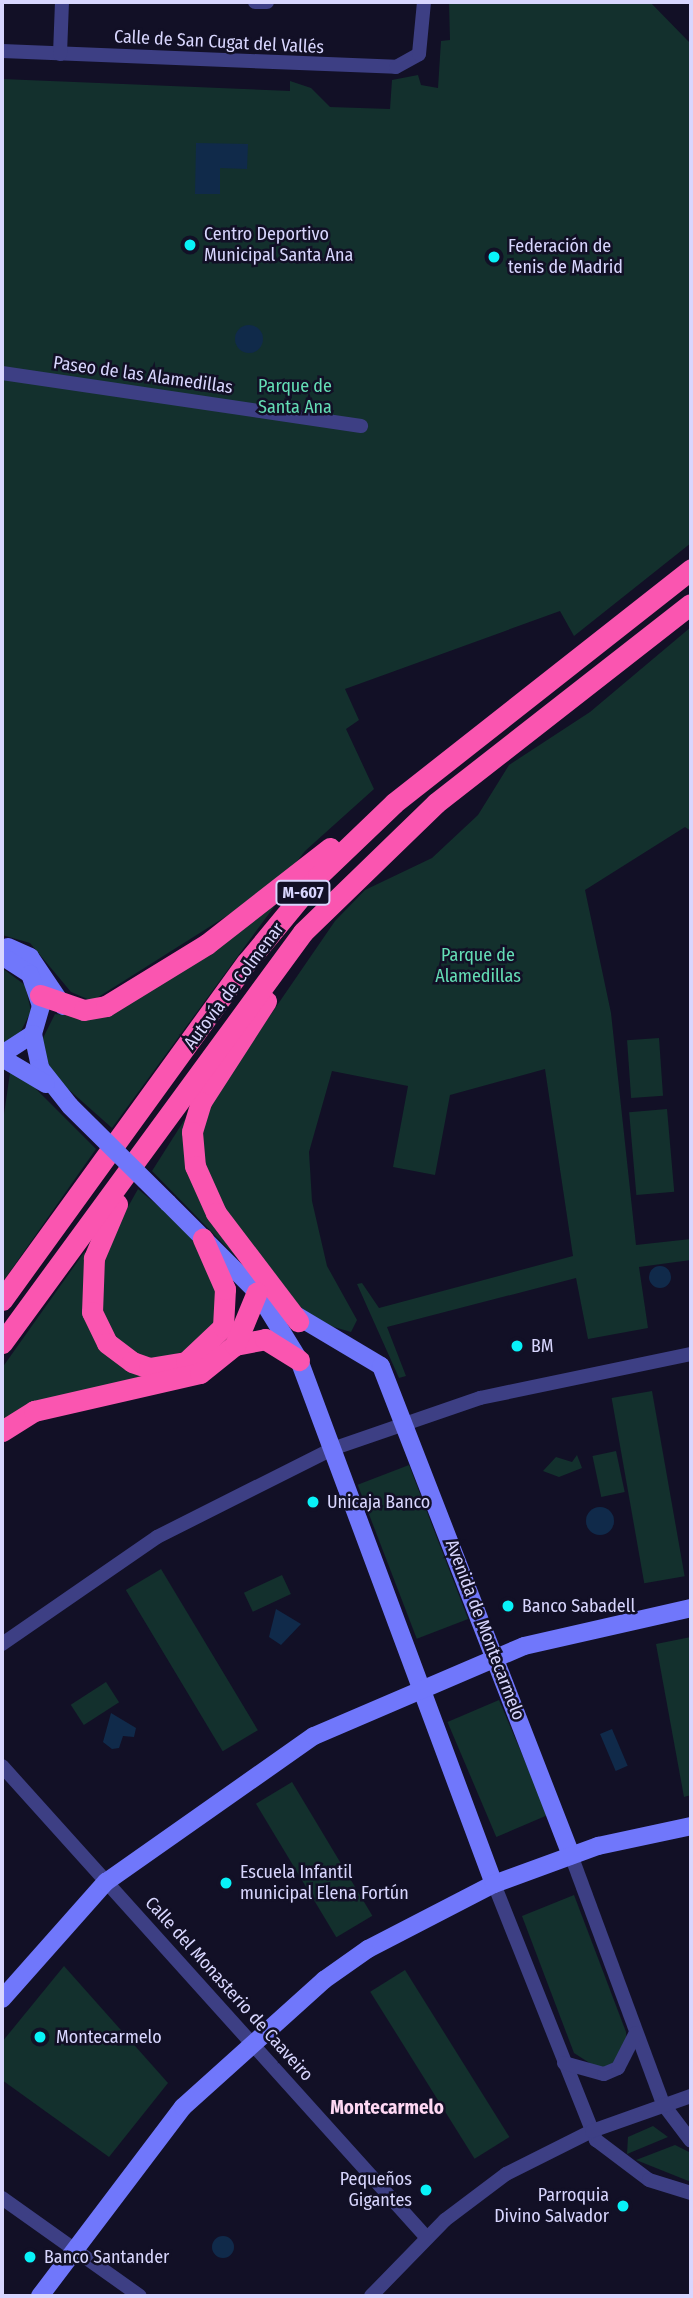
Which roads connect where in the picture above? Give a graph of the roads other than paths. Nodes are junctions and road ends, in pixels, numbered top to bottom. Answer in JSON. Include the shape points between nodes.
{"nodes":[{"id":1,"x":62,"y":2,"type":"edge"},
{"id":2,"x":255,"y":2,"type":"edge"},
{"id":3,"x":267,"y":2,"type":"edge"},
{"id":4,"x":424,"y":2,"type":"edge"},
{"id":5,"x":2,"y":51,"type":"edge"},
{"id":6,"x":60,"y":54,"type":"junction"},
{"id":7,"x":2,"y":373,"type":"edge"},
{"id":8,"x":361,"y":426,"type":"dead end"},
{"id":9,"x":691,"y":569,"type":"edge"},
{"id":10,"x":691,"y":604,"type":"edge"},
{"id":11,"x":384,"y":811,"type":"junction"},
{"id":12,"x":303,"y":932,"type":"junction"},
{"id":13,"x":2,"y":945,"type":"edge"},
{"id":14,"x":2,"y":956,"type":"edge"},
{"id":15,"x":40,"y":995,"type":"junction"},
{"id":16,"x":62,"y":1006,"type":"junction"},
{"id":17,"x":33,"y":1034,"type":"junction"},
{"id":18,"x":2,"y":1056,"type":"edge"},
{"id":19,"x":52,"y":1087,"type":"junction"},
{"id":20,"x":178,"y":1099,"type":"junction"},
{"id":21,"x":203,"y":1239,"type":"junction"},
{"id":22,"x":257,"y":1292,"type":"junction"},
{"id":23,"x":2,"y":1300,"type":"edge"},
{"id":24,"x":298,"y":1321,"type":"junction"},
{"id":25,"x":2,"y":1343,"type":"edge"},
{"id":26,"x":235,"y":1345,"type":"junction"},
{"id":27,"x":691,"y":1354,"type":"edge"},
{"id":28,"x":299,"y":1360,"type":"junction"},
{"id":29,"x":405,"y":1421,"type":"junction"},
{"id":30,"x":2,"y":1432,"type":"edge"},
{"id":31,"x":332,"y":1449,"type":"junction"},
{"id":32,"x":691,"y":1608,"type":"edge"},
{"id":33,"x":2,"y":1644,"type":"edge"},
{"id":34,"x":495,"y":1657,"type":"junction"},
{"id":35,"x":418,"y":1688,"type":"junction"},
{"id":36,"x":2,"y":1766,"type":"edge"},
{"id":37,"x":691,"y":1826,"type":"edge"},
{"id":38,"x":570,"y":1855,"type":"junction"},
{"id":39,"x":106,"y":1882,"type":"junction"},
{"id":40,"x":494,"y":1884,"type":"junction"},
{"id":41,"x":2,"y":1998,"type":"edge"},
{"id":42,"x":636,"y":2033,"type":"junction"},
{"id":43,"x":250,"y":2041,"type":"junction"},
{"id":44,"x":564,"y":2063,"type":"junction"},
{"id":45,"x":691,"y":2096,"type":"edge"},
{"id":46,"x":663,"y":2104,"type":"junction"},
{"id":47,"x":592,"y":2131,"type":"junction"},
{"id":48,"x":691,"y":2141,"type":"edge"},
{"id":49,"x":691,"y":2193,"type":"edge"},
{"id":50,"x":2,"y":2198,"type":"edge"},
{"id":51,"x":427,"y":2238,"type":"junction"},
{"id":52,"x":72,"y":2249,"type":"junction"},
{"id":53,"x":40,"y":2296,"type":"edge"},
{"id":54,"x":140,"y":2296,"type":"edge"},
{"id":55,"x":371,"y":2296,"type":"edge"}],
"edges":[{"from":1,"to":6,"type":"street"},
{"from":2,"to":3,"type":"street"},
{"from":4,"to":6,"type":"street","name":"Calle de San Cugat del Vallés","via":[[423,42],[408,62],[376,67]]},
{"from":5,"to":6,"type":"street","name":"Calle de San Cugat del Vallés"},
{"from":7,"to":8,"type":"street","name":"Paseo de las Alamedillas"},
{"from":9,"to":11,"type":"highway","name":"Autovía de Colmenar","number":"M-607"},
{"from":10,"to":12,"type":"highway","name":"Autovía de Colmenar","number":"M-607","via":[[436,803]]},
{"from":11,"to":16,"type":"highway","via":[[207,944],[106,1006]]},
{"from":11,"to":23,"type":"highway","name":"Autovía de Colmenar","number":"M-607","via":[[279,920]]},
{"from":12,"to":20,"type":"highway","name":"Autovía de Colmenar","number":"M-607"},
{"from":12,"to":24,"type":"highway","via":[[284,974],[201,1102],[192,1132],[195,1166],[216,1213]]},
{"from":13,"to":16,"type":"street","via":[[30,957]]},
{"from":14,"to":15,"type":"street","via":[[30,974]]},
{"from":15,"to":16,"type":"highway"},
{"from":15,"to":17,"type":"street"},
{"from":17,"to":18,"type":"street"},
{"from":17,"to":19,"type":"street","via":[[36,1058]]},
{"from":18,"to":19,"type":"street"},
{"from":19,"to":21,"type":"street","name":"Avenida de Montecarmelo","bridge":true},
{"from":20,"to":21,"type":"highway","via":[[106,1221],[94,1258],[92,1312],[118,1354],[167,1367],[213,1343],[227,1309],[225,1289]]},
{"from":20,"to":25,"type":"highway","name":"Autovía de Colmenar","number":"M-607"},
{"from":21,"to":22,"type":"street","name":"Avenida de Montecarmelo"},
{"from":22,"to":24,"type":"street","name":"Avenida de Montecarmelo"},
{"from":22,"to":26,"type":"highway"},
{"from":22,"to":28,"type":"street","name":"Avenida de Montecarmelo"},
{"from":24,"to":29,"type":"street","name":"Avenida de Montecarmelo","via":[[376,1361]]},
{"from":26,"to":28,"type":"highway","via":[[265,1339]]},
{"from":26,"to":30,"type":"highway","via":[[200,1373],[34,1411]]},
{"from":27,"to":29,"type":"street","via":[[588,1371]]},
{"from":28,"to":31,"type":"street","name":"Avenida de Montecarmelo"},
{"from":29,"to":31,"type":"street"},
{"from":29,"to":34,"type":"street","name":"Avenida de Montecarmelo"},
{"from":31,"to":33,"type":"street","via":[[157,1537]]},
{"from":31,"to":35,"type":"street","name":"Avenida de Montecarmelo"},
{"from":32,"to":34,"type":"street"},
{"from":34,"to":35,"type":"street"},
{"from":34,"to":38,"type":"street","name":"Avenida de Montecarmelo"},
{"from":35,"to":39,"type":"street","via":[[259,1770]]},
{"from":35,"to":40,"type":"street","name":"Avenida de Montecarmelo"},
{"from":36,"to":39,"type":"street","name":"Calle del Monasterio de Caaveiro"},
{"from":37,"to":38,"type":"street"},
{"from":38,"to":40,"type":"street"},
{"from":38,"to":42,"type":"street","name":"Avenida de Montecarmelo"},
{"from":39,"to":41,"type":"street"},
{"from":39,"to":43,"type":"street","name":"Calle del Monasterio de Caaveiro"},
{"from":40,"to":43,"type":"street","via":[[368,1949]]},
{"from":40,"to":44,"type":"street","name":"Avenida de Montecarmelo"},
{"from":42,"to":44,"type":"street","via":[[618,2068],[604,2074]]},
{"from":42,"to":46,"type":"street","name":"Avenida de Montecarmelo"},
{"from":43,"to":51,"type":"street","name":"Calle del Monasterio de Caaveiro"},
{"from":43,"to":52,"type":"street","via":[[183,2107]]},
{"from":44,"to":47,"type":"street","name":"Avenida de Montecarmelo"},
{"from":45,"to":46,"type":"street"},
{"from":46,"to":47,"type":"street"},
{"from":46,"to":48,"type":"street","name":"Avenida de Montecarmelo"},
{"from":47,"to":49,"type":"street","name":"Avenida de Montecarmelo","via":[[619,2162]]},
{"from":47,"to":51,"type":"street","via":[[506,2174]]},
{"from":50,"to":52,"type":"street"},
{"from":51,"to":55,"type":"street"},
{"from":52,"to":53,"type":"street"},
{"from":52,"to":54,"type":"street"}]}
